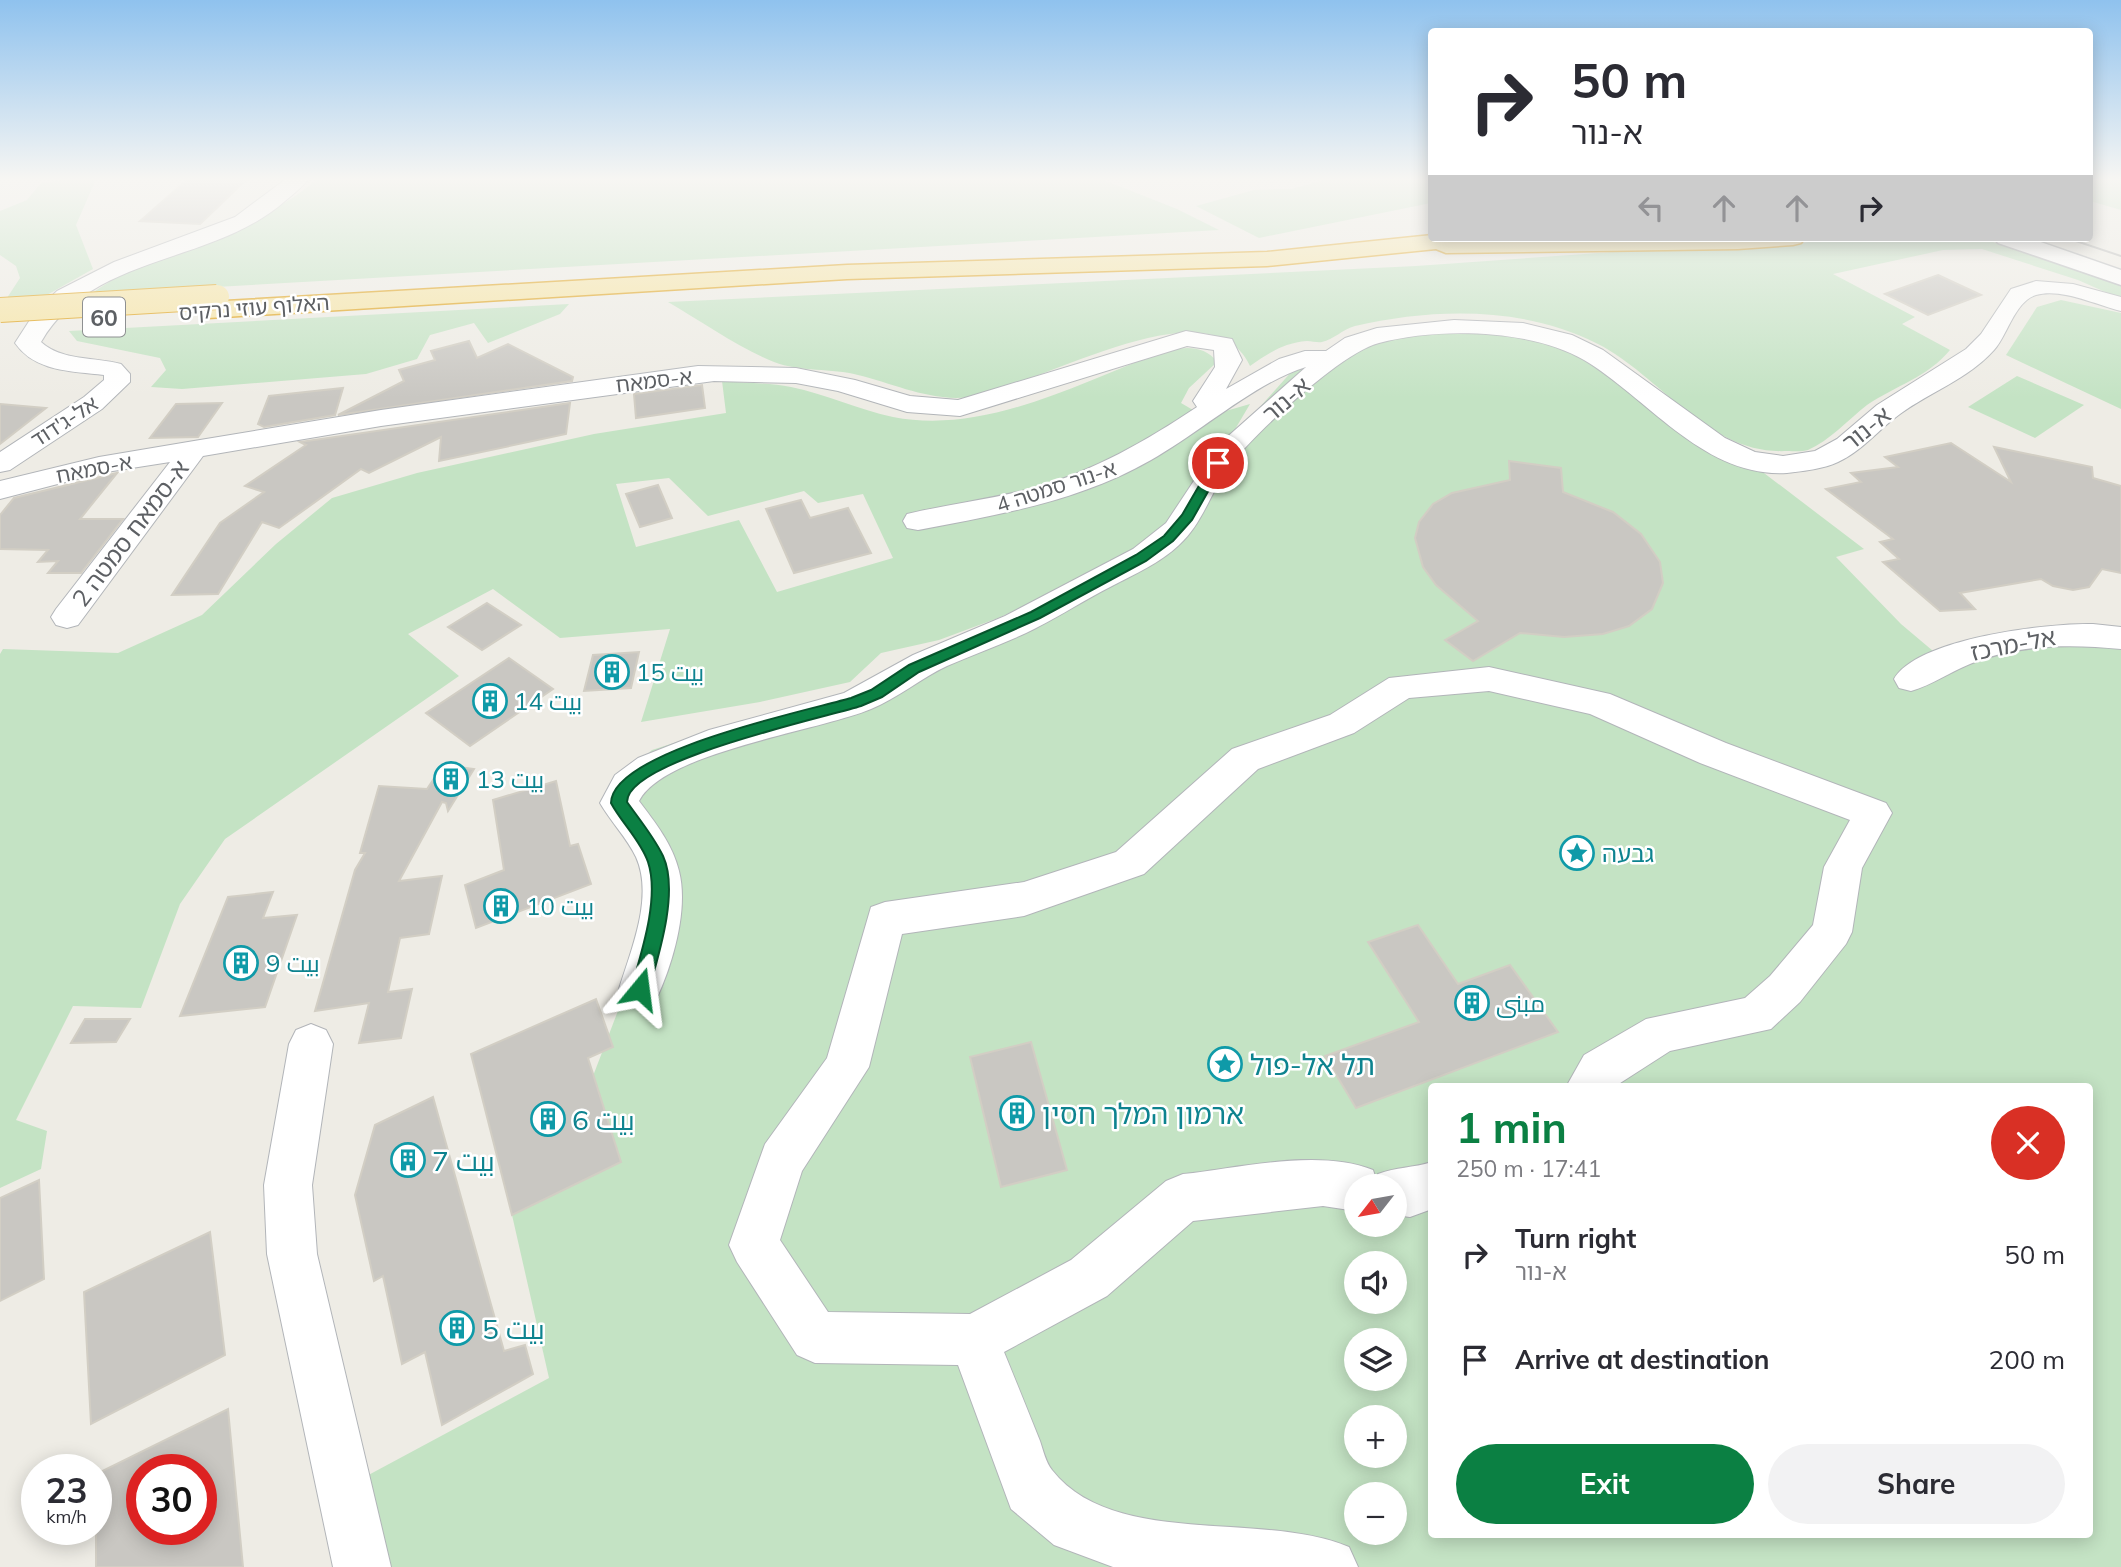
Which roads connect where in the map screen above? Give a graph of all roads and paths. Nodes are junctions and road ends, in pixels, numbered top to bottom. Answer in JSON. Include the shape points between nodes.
{"nodes":[{"id":1,"x":162,"y":252,"type":"edge"},
{"id":2,"x":1113,"y":252,"type":"edge"},
{"id":3,"x":1343,"y":252,"type":"edge"},
{"id":4,"x":2047,"y":252,"type":"edge"},
{"id":5,"x":2080,"y":252,"type":"edge"},
{"id":6,"x":2121,"y":266,"type":"edge"},
{"id":7,"x":2121,"y":278,"type":"edge"},
{"id":8,"x":212,"y":304,"type":"junction"},
{"id":9,"x":2121,"y":304,"type":"edge"},
{"id":10,"x":0,"y":310,"type":"edge"},
{"id":11,"x":0,"y":323,"type":"edge"},
{"id":12,"x":1333,"y":358,"type":"junction"},
{"id":13,"x":1214,"y":408,"type":"junction"},
{"id":14,"x":194,"y":449,"type":"junction"},
{"id":15,"x":0,"y":464,"type":"edge"},
{"id":16,"x":0,"y":491,"type":"edge"},
{"id":17,"x":918,"y":521,"type":"dead end"},
{"id":18,"x":67,"y":617,"type":"dead end"},
{"id":19,"x":2121,"y":638,"type":"edge"},
{"id":20,"x":1911,"y":679,"type":"dead end"},
{"id":21,"x":640,"y":989,"type":"dead end"},
{"id":22,"x":310,"y":1044,"type":"dead end"},
{"id":23,"x":1591,"y":1083,"type":"edge"},
{"id":24,"x":1344,"y":1186,"type":"edge"},
{"id":25,"x":1428,"y":1186,"type":"edge"},
{"id":26,"x":1407,"y":1193,"type":"edge"},
{"id":27,"x":974,"y":1340,"type":"junction"},
{"id":28,"x":362,"y":1567,"type":"edge"},
{"id":29,"x":1329,"y":1567,"type":"edge"}],
"edges":[{"from":1,"to":15,"type":"street","name":"אל-ג'דוד","via":[[72,289],[33,331],[28,343],[33,352],[112,369],[117,382]]},
{"from":2,"to":8,"type":"highway","name":"האלוף עוזי נרקיס","number":"60","via":[[742,265]]},
{"from":3,"to":8,"type":"highway","name":"האלוף עוזי נרקיס","number":"60"},
{"from":4,"to":7,"type":"street"},
{"from":5,"to":6,"type":"street"},
{"from":8,"to":10,"type":"highway","name":"האלוף עוזי נרקיס","number":"60","bridge":true},
{"from":8,"to":11,"type":"highway","name":"האלוף עוזי נרקיס","number":"60"},
{"from":9,"to":12,"type":"street","name":"א-נור","via":[[2049,288],[2018,294],[1984,346],[1956,370],[1894,405],[1840,450],[1802,463],[1743,457],[1718,447],[1620,371],[1558,338],[1492,329],[1434,329],[1369,338]]},
{"from":12,"to":13,"type":"street","name":"א-נור סמטה 4","via":[[1288,364]]},
{"from":12,"to":21,"type":"street","name":"א-נור","via":[[1228,450],[1187,517],[1141,558],[1003,631],[914,668],[866,698],[696,748],[629,780],[619,793],[619,803],[656,859],[661,886]]},
{"from":13,"to":14,"type":"street","name":"א-סמאח","via":[[1206,401],[1230,365],[1230,353],[1223,344],[1186,338],[960,408],[930,410],[831,381],[736,371],[512,398]]},
{"from":13,"to":17,"type":"street","name":"א-נור סמטה 4","via":[[1090,479],[1018,503]]},
{"from":14,"to":16,"type":"street","name":"א-סמאח","via":[[99,465]]},
{"from":14,"to":18,"type":"street","name":"א-סמאח סמטה 2"},
{"from":19,"to":20,"type":"street","name":"אל-מרכז","via":[[2085,632],[1991,643],[1944,660]]},
{"from":22,"to":28,"type":"street","via":[[288,1185],[292,1254]]},
{"from":23,"to":27,"type":"street","via":[[1601,1069],[1661,1033],[1756,1015],[1785,989],[1832,932],[1843,867],[1873,813],[1713,753],[1598,703],[1489,679],[1401,687],[1342,724],[1245,759],[1130,863],[1024,899],[885,919],[847,1067],[782,1160],[754,1245],[815,1337]]},
{"from":24,"to":27,"type":"street","via":[[1183,1198],[1090,1278]]},
{"from":25,"to":26,"type":"street"},
{"from":27,"to":29,"type":"street","via":[[1031,1489],[1074,1525],[1140,1548],[1278,1558]]}]}
